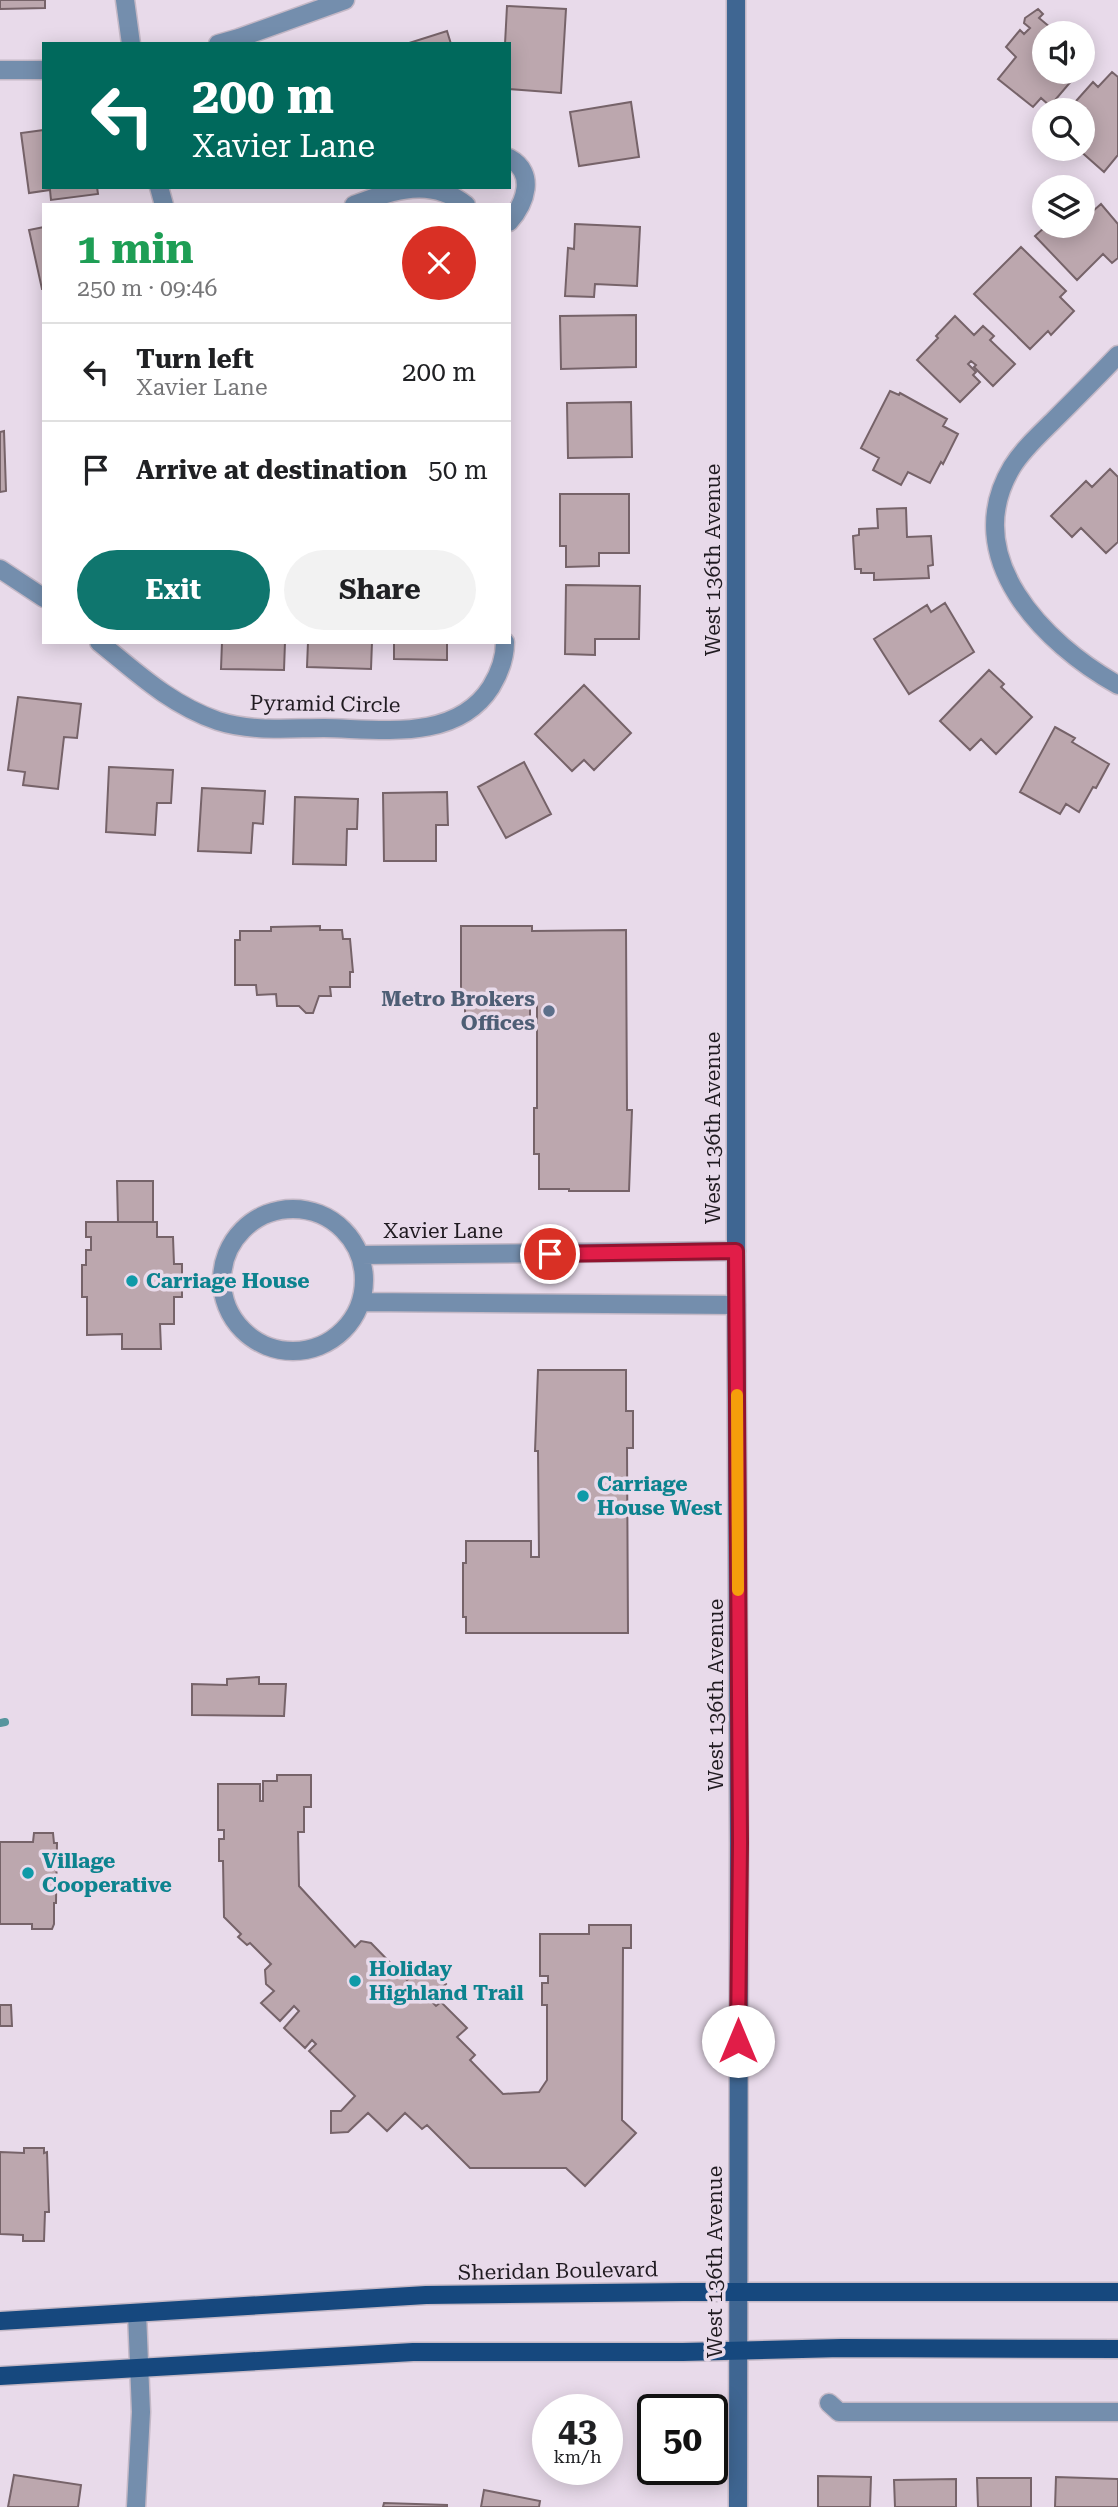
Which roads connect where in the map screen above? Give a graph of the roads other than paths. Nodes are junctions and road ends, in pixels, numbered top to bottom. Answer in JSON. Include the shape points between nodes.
{"nodes":[{"id":1,"x":125,"y":0,"type":"edge"},
{"id":2,"x":345,"y":0,"type":"edge"},
{"id":3,"x":736,"y":0,"type":"edge"},
{"id":4,"x":131,"y":42,"type":"edge"},
{"id":5,"x":225,"y":42,"type":"edge"},
{"id":6,"x":0,"y":70,"type":"edge"},
{"id":7,"x":42,"y":70,"type":"edge"},
{"id":8,"x":511,"y":160,"type":"edge"},
{"id":9,"x":408,"y":189,"type":"edge"},
{"id":10,"x":446,"y":190,"type":"edge"},
{"id":11,"x":359,"y":203,"type":"edge"},
{"id":12,"x":463,"y":203,"type":"edge"},
{"id":13,"x":511,"y":220,"type":"edge"},
{"id":14,"x":1118,"y":355,"type":"edge"},
{"id":15,"x":0,"y":569,"type":"edge"},
{"id":16,"x":42,"y":597,"type":"edge"},
{"id":17,"x":505,"y":644,"type":"edge"},
{"id":18,"x":120,"y":649,"type":"edge"},
{"id":19,"x":1118,"y":685,"type":"edge"},
{"id":20,"x":736,"y":1251,"type":"junction"},
{"id":21,"x":360,"y":1255,"type":"junction"},
{"id":22,"x":362,"y":1303,"type":"junction"},
{"id":23,"x":736,"y":1305,"type":"junction"},
{"id":24,"x":737,"y":2292,"type":"junction"},
{"id":25,"x":1118,"y":2292,"type":"edge"},
{"id":26,"x":137,"y":2313,"type":"junction"},
{"id":27,"x":0,"y":2321,"type":"edge"},
{"id":28,"x":1118,"y":2349,"type":"edge"},
{"id":29,"x":738,"y":2351,"type":"junction"},
{"id":30,"x":139,"y":2369,"type":"junction"},
{"id":31,"x":0,"y":2376,"type":"edge"},
{"id":32,"x":829,"y":2403,"type":"dead end"},
{"id":33,"x":1118,"y":2412,"type":"edge"},
{"id":34,"x":136,"y":2507,"type":"edge"},
{"id":35,"x":738,"y":2507,"type":"edge"}],
"edges":[{"from":1,"to":4,"type":"street"},
{"from":2,"to":5,"type":"street"},
{"from":3,"to":20,"type":"main road","name":"West 136th Avenue"},
{"from":6,"to":7,"type":"street"},
{"from":8,"to":13,"type":"street","via":[[526,178],[522,207]]},
{"from":9,"to":11,"type":"street"},
{"from":10,"to":12,"type":"street"},
{"from":14,"to":19,"type":"street","via":[[1012,467],[995,522],[1005,577],[1020,602],[1064,647]]},
{"from":15,"to":16,"type":"street"},
{"from":17,"to":18,"type":"street","name":"Pyramid Circle","via":[[498,676],[484,698],[443,725],[413,729],[255,728],[221,722],[156,690]]},
{"from":20,"to":21,"type":"street","name":"Xavier Lane"},
{"from":20,"to":23,"type":"main road","name":"West 136th Avenue"},
{"from":21,"to":22,"type":"street","via":[[365,1279]]},
{"from":21,"to":22,"type":"street","via":[[350,1236],[334,1221],[295,1208],[276,1210],[244,1228],[229,1247],[222,1270],[223,1294],[232,1317],[247,1335],[267,1347],[313,1350],[343,1332]]},
{"from":22,"to":23,"type":"street"},
{"from":23,"to":24,"type":"main road","name":"West 136th Avenue"},
{"from":24,"to":25,"type":"main road","name":"Sheridan Boulevard"},
{"from":24,"to":26,"type":"main road","name":"Sheridan Boulevard","via":[[426,2295]]},
{"from":24,"to":29,"type":"main road","name":"West 136th Avenue"},
{"from":26,"to":27,"type":"main road","name":"Sheridan Boulevard"},
{"from":26,"to":30,"type":"street"},
{"from":28,"to":29,"type":"main road"},
{"from":29,"to":30,"type":"main road","via":[[413,2352]]},
{"from":29,"to":35,"type":"main road","name":"West 136th Avenue"},
{"from":30,"to":31,"type":"main road"},
{"from":30,"to":34,"type":"street"},
{"from":32,"to":33,"type":"street","via":[[839,2412]]}]}
